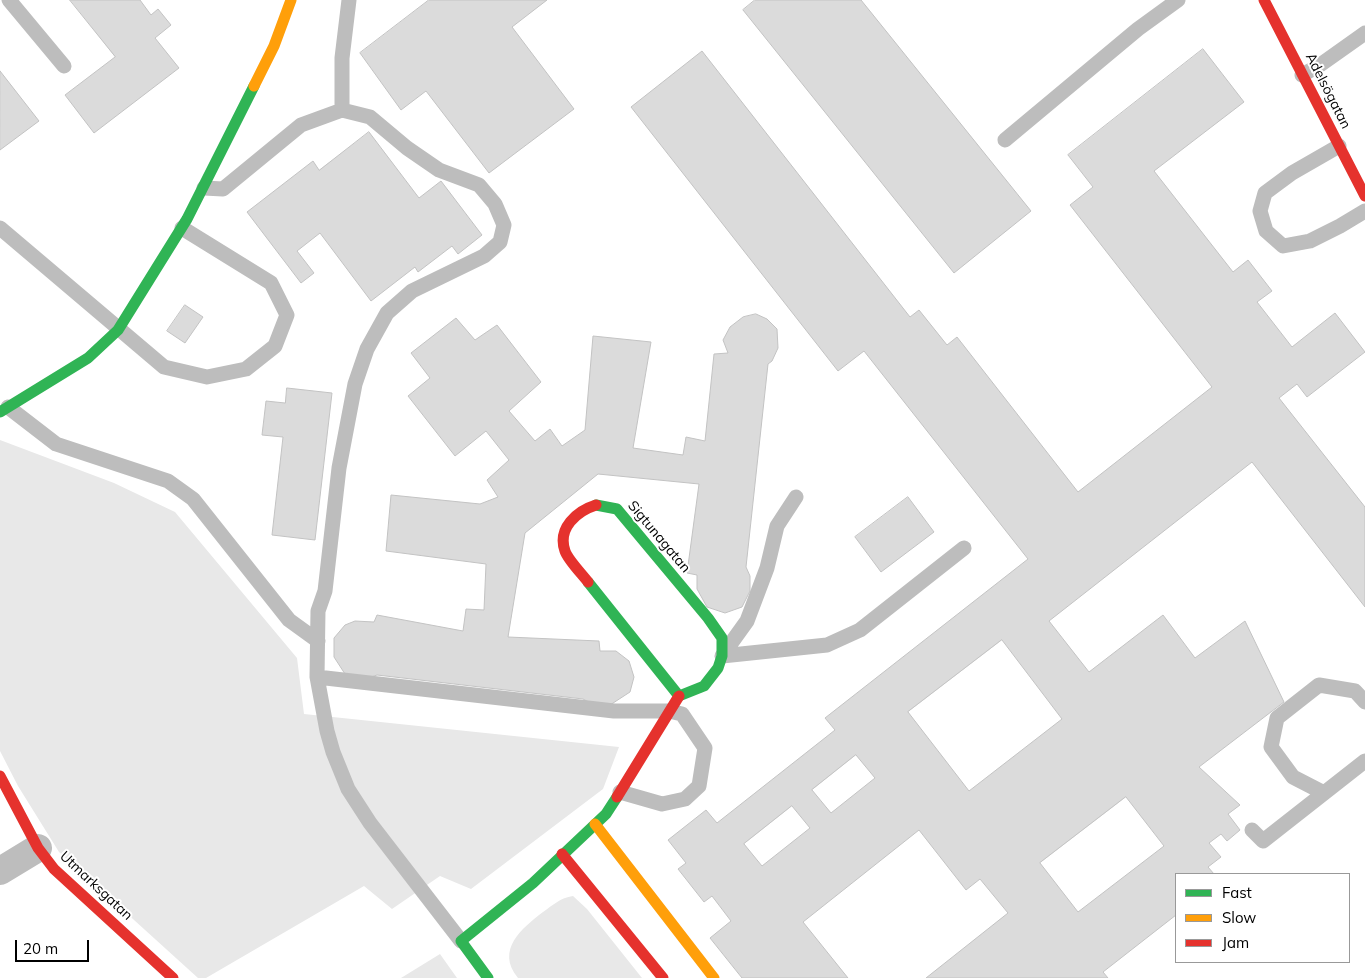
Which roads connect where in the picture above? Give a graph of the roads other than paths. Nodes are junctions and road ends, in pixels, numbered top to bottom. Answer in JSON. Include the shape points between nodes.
{"nodes":[{"id":1,"x":9,"y":0,"type":"edge"},
{"id":2,"x":291,"y":0,"type":"edge"},
{"id":3,"x":349,"y":0,"type":"edge"},
{"id":4,"x":1178,"y":0,"type":"edge"},
{"id":5,"x":1264,"y":0,"type":"edge"},
{"id":6,"x":1365,"y":33,"type":"edge"},
{"id":7,"x":64,"y":66,"type":"dead end"},
{"id":8,"x":1302,"y":75,"type":"junction"},
{"id":9,"x":342,"y":110,"type":"junction"},
{"id":10,"x":1004,"y":140,"type":"dead end"},
{"id":11,"x":1339,"y":146,"type":"junction"},
{"id":12,"x":204,"y":188,"type":"junction"},
{"id":13,"x":1365,"y":196,"type":"edge"},
{"id":14,"x":1365,"y":211,"type":"edge"},
{"id":15,"x":0,"y":228,"type":"edge"},
{"id":16,"x":182,"y":228,"type":"junction"},
{"id":17,"x":118,"y":330,"type":"junction"},
{"id":18,"x":4,"y":410,"type":"edge"},
{"id":19,"x":796,"y":497,"type":"dead end"},
{"id":20,"x":964,"y":548,"type":"dead end"},
{"id":21,"x":318,"y":641,"type":"junction"},
{"id":22,"x":722,"y":656,"type":"junction"},
{"id":23,"x":317,"y":677,"type":"junction"},
{"id":24,"x":679,"y":696,"type":"junction"},
{"id":25,"x":1365,"y":702,"type":"edge"},
{"id":26,"x":670,"y":711,"type":"junction"},
{"id":27,"x":1365,"y":761,"type":"edge"},
{"id":28,"x":0,"y":776,"type":"edge"},
{"id":29,"x":620,"y":792,"type":"junction"},
{"id":30,"x":1324,"y":793,"type":"junction"},
{"id":31,"x":595,"y":824,"type":"junction"},
{"id":32,"x":1252,"y":830,"type":"dead end"},
{"id":33,"x":38,"y":848,"type":"junction"},
{"id":34,"x":562,"y":854,"type":"junction"},
{"id":35,"x":0,"y":871,"type":"edge"},
{"id":36,"x":461,"y":941,"type":"junction"},
{"id":37,"x":173,"y":978,"type":"edge"},
{"id":38,"x":488,"y":978,"type":"edge"},
{"id":39,"x":664,"y":978,"type":"edge"},
{"id":40,"x":714,"y":978,"type":"edge"}],
"edges":[{"from":1,"to":7,"type":"lane"},
{"from":2,"to":12,"type":"street","via":[[274,46]]},
{"from":3,"to":9,"type":"lane","via":[[342,58]]},
{"from":4,"to":10,"type":"lane"},
{"from":5,"to":8,"type":"street","name":"Adelsögatan"},
{"from":6,"to":8,"type":"lane"},
{"from":8,"to":11,"type":"street","name":"Adelsögatan"},
{"from":9,"to":12,"type":"lane","via":[[301,125],[223,189]]},
{"from":9,"to":21,"type":"lane","via":[[370,117],[439,170],[479,185],[496,204],[504,225],[500,242],[484,256],[412,291],[387,314],[367,349],[355,384],[339,468],[325,591],[318,611]]},
{"from":11,"to":13,"type":"street","name":"Adelsögatan"},
{"from":11,"to":14,"type":"lane","via":[[1292,173],[1264,194],[1260,211],[1266,231],[1283,246],[1310,241]]},
{"from":12,"to":16,"type":"street"},
{"from":15,"to":17,"type":"lane"},
{"from":16,"to":17,"type":"street"},
{"from":16,"to":17,"type":"lane","via":[[271,283],[287,315],[275,346],[246,369],[207,377],[164,367]]},
{"from":17,"to":18,"type":"street","via":[[88,358]]},
{"from":18,"to":21,"type":"lane","via":[[56,444],[168,481],[193,499],[289,620]]},
{"from":19,"to":22,"type":"lane","via":[[777,526],[767,568],[747,620]]},
{"from":20,"to":22,"type":"lane","via":[[860,630],[827,645]]},
{"from":21,"to":23,"type":"lane"},
{"from":22,"to":24,"type":"street","via":[[718,668],[704,686]]},
{"from":22,"to":24,"type":"street","name":"Sigtunagatan","via":[[722,638],[708,618],[617,509],[596,505],[575,514],[563,536],[565,552]]},
{"from":23,"to":26,"type":"lane","via":[[614,711]]},
{"from":23,"to":36,"type":"lane","via":[[333,752],[348,789],[370,823]]},
{"from":24,"to":26,"type":"street"},
{"from":25,"to":30,"type":"lane","via":[[1355,691],[1319,685],[1277,718],[1271,747],[1293,777]]},
{"from":26,"to":29,"type":"street"},
{"from":26,"to":29,"type":"lane","via":[[682,714],[705,748],[699,786],[685,799],[662,804]]},
{"from":27,"to":30,"type":"lane"},
{"from":28,"to":33,"type":"street","name":"Utmarksgatan"},
{"from":29,"to":31,"type":"street","via":[[606,814]]},
{"from":30,"to":32,"type":"lane","via":[[1264,840]]},
{"from":31,"to":34,"type":"street"},
{"from":31,"to":40,"type":"street"},
{"from":33,"to":35,"type":"street"},
{"from":33,"to":37,"type":"street","name":"Utmarksgatan","via":[[54,869]]},
{"from":34,"to":36,"type":"street","via":[[533,883]]},
{"from":34,"to":39,"type":"street"},
{"from":36,"to":38,"type":"street"}]}
